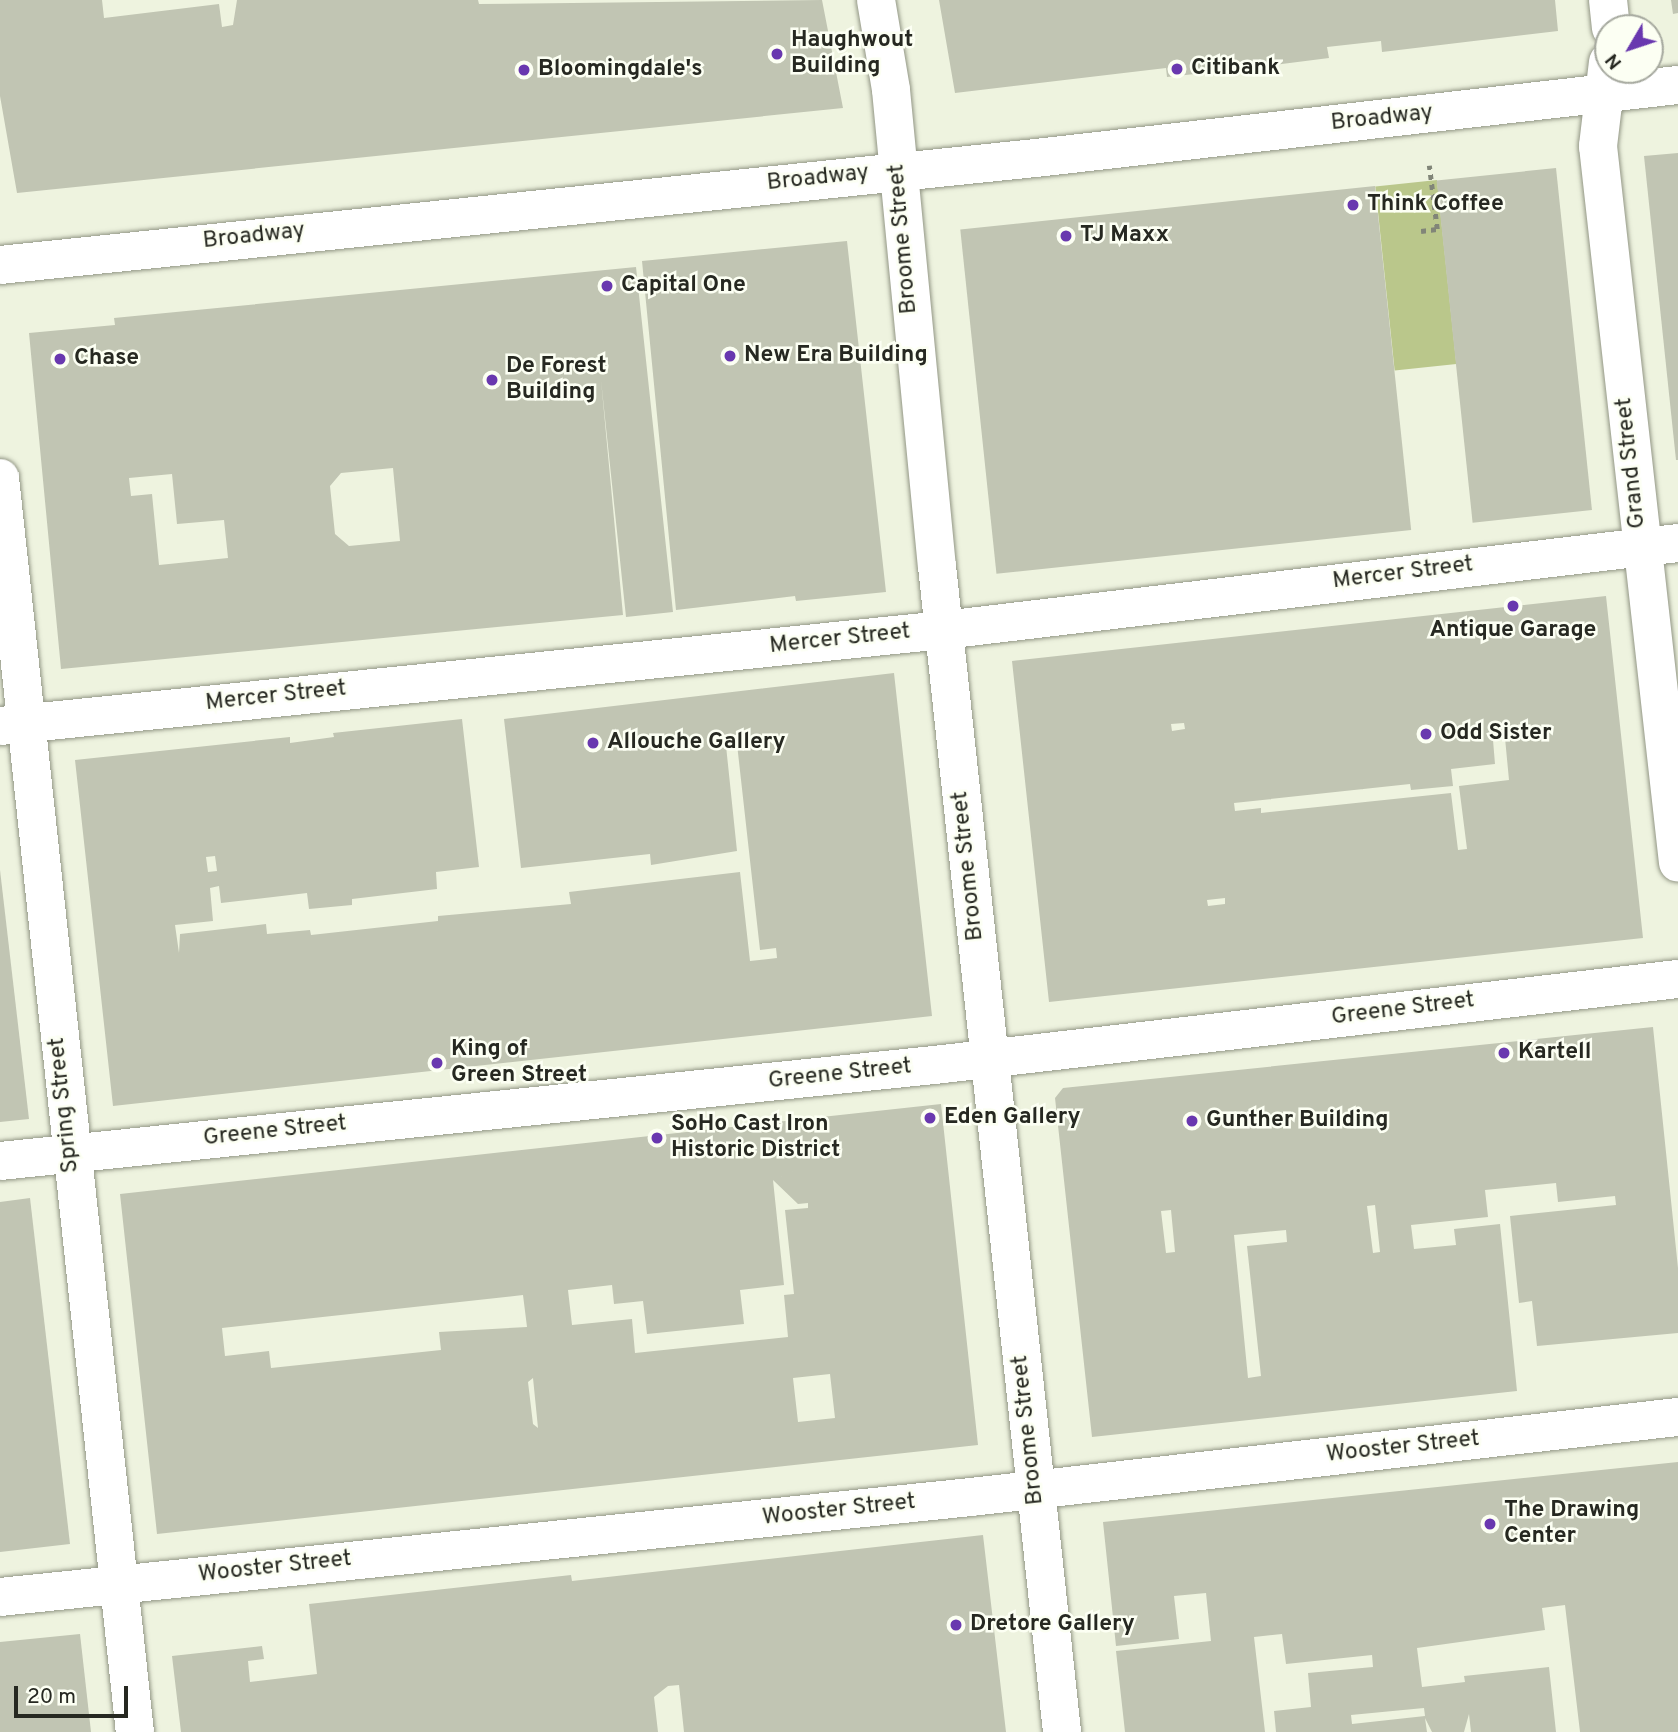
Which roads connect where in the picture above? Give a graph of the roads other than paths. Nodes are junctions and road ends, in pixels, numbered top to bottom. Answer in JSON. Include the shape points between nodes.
{"nodes":[{"id":1,"x":876,"y":0,"type":"edge"},
{"id":2,"x":1594,"y":80,"type":"edge"},
{"id":3,"x":1605,"y":84,"type":"edge"},
{"id":4,"x":898,"y":172,"type":"junction"},
{"id":5,"x":0,"y":265,"type":"edge"},
{"id":6,"x":0,"y":478,"type":"edge"},
{"id":7,"x":1660,"y":545,"type":"edge"},
{"id":8,"x":944,"y":630,"type":"junction"},
{"id":9,"x":12,"y":725,"type":"edge"},
{"id":10,"x":1678,"y":863,"type":"edge"},
{"id":11,"x":1678,"y":979,"type":"edge"},
{"id":12,"x":990,"y":1059,"type":"junction"},
{"id":13,"x":70,"y":1154,"type":"junction"},
{"id":14,"x":0,"y":1161,"type":"edge"},
{"id":15,"x":1678,"y":1417,"type":"edge"},
{"id":16,"x":1036,"y":1490,"type":"junction"},
{"id":17,"x":118,"y":1584,"type":"junction"},
{"id":18,"x":0,"y":1597,"type":"edge"},
{"id":19,"x":135,"y":1732,"type":"edge"},
{"id":20,"x":1062,"y":1732,"type":"edge"}],
"edges":[{"from":1,"to":4,"type":"street","name":"Broome Street"},
{"from":2,"to":4,"type":"street","name":"Broadway"},
{"from":3,"to":7,"type":"street","name":"Grand Street","via":[[1598,146]]},
{"from":4,"to":5,"type":"street","name":"Broadway"},
{"from":4,"to":8,"type":"street","name":"Broome Street"},
{"from":6,"to":9,"type":"street","name":"Spring Street"},
{"from":7,"to":8,"type":"street","name":"Mercer Street"},
{"from":7,"to":10,"type":"street","name":"Grand Street"},
{"from":8,"to":9,"type":"street","name":"Mercer Street"},
{"from":8,"to":12,"type":"street","name":"Broome Street"},
{"from":9,"to":13,"type":"street","name":"Spring Street"},
{"from":11,"to":12,"type":"street","name":"Greene Street"},
{"from":12,"to":13,"type":"street","name":"Greene Street"},
{"from":12,"to":16,"type":"street","name":"Broome Street"},
{"from":13,"to":14,"type":"street","name":"Greene Street"},
{"from":13,"to":17,"type":"street","name":"Spring Street"},
{"from":15,"to":16,"type":"street","name":"Wooster Street"},
{"from":16,"to":17,"type":"street","name":"Wooster Street"},
{"from":16,"to":20,"type":"street","name":"Broome Street"},
{"from":17,"to":18,"type":"street","name":"Wooster Street"},
{"from":17,"to":19,"type":"street","name":"Spring Street"}]}
